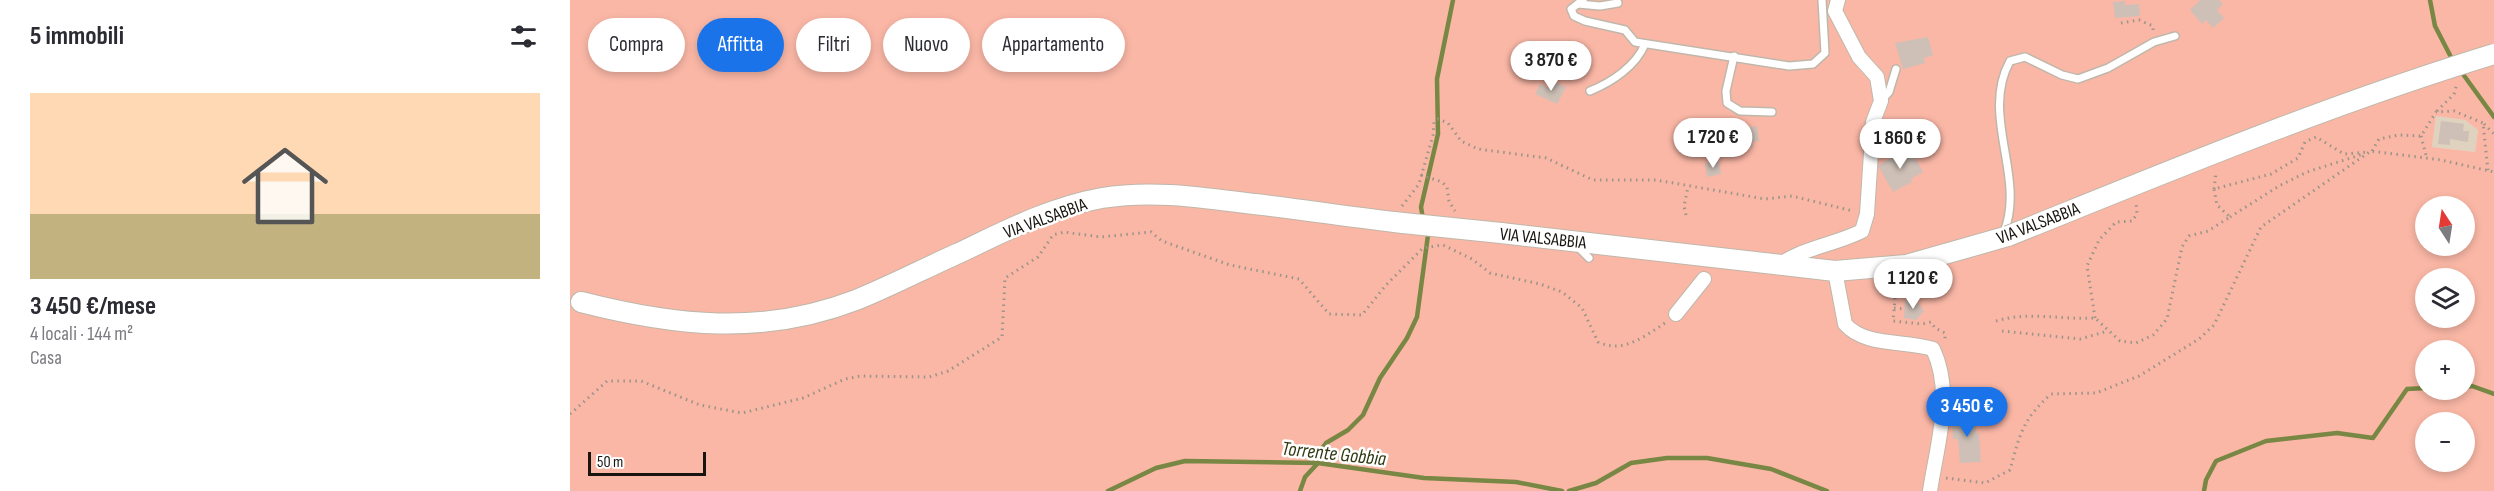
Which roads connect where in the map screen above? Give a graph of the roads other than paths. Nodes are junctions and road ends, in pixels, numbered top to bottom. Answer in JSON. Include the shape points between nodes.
{"nodes":[{"id":1,"x":1822,"y":0,"type":"edge"},
{"id":2,"x":1838,"y":0,"type":"edge"},
{"id":3,"x":1580,"y":2,"type":"edge"},
{"id":4,"x":1618,"y":3,"type":"dead end"},
{"id":5,"x":2175,"y":36,"type":"dead end"},
{"id":6,"x":1645,"y":44,"type":"junction"},
{"id":7,"x":2494,"y":54,"type":"edge"},
{"id":8,"x":1734,"y":56,"type":"junction"},
{"id":9,"x":1896,"y":69,"type":"dead end"},
{"id":10,"x":1590,"y":91,"type":"dead end"},
{"id":11,"x":1881,"y":101,"type":"junction"},
{"id":12,"x":1772,"y":112,"type":"dead end"},
{"id":13,"x":2005,"y":237,"type":"junction"},
{"id":14,"x":1572,"y":241,"type":"junction"},
{"id":15,"x":1589,"y":258,"type":"dead end"},
{"id":16,"x":1779,"y":265,"type":"junction"},
{"id":17,"x":1835,"y":271,"type":"junction"},
{"id":18,"x":1704,"y":279,"type":"dead end"},
{"id":19,"x":581,"y":302,"type":"dead end"},
{"id":20,"x":1676,"y":314,"type":"road end"},
{"id":21,"x":1930,"y":491,"type":"edge"}],
"edges":[{"from":1,"to":8,"type":"lane","via":[[1825,52],[1813,64],[1789,66]]},
{"from":2,"to":11,"type":"street","via":[[1835,11],[1859,57],[1877,77]]},
{"from":3,"to":4,"type":"lane","via":[[1600,6]]},
{"from":3,"to":6,"type":"lane","via":[[1571,9],[1574,16],[1625,30],[1635,42]]},
{"from":5,"to":13,"type":"lane","via":[[2154,42],[2108,68],[2078,79],[2025,57],[2010,61],[2002,76],[2000,119],[2010,190]]},
{"from":6,"to":8,"type":"lane"},
{"from":6,"to":10,"type":"lane","via":[[1640,56],[1621,74]]},
{"from":7,"to":13,"type":"main road","name":"VIA VALSABBIA","bridge":true,"via":[[2208,156]]},
{"from":8,"to":12,"type":"lane","via":[[1727,103],[1740,111]]},
{"from":9,"to":11,"type":"lane","via":[[1889,93]]},
{"from":11,"to":16,"type":"street","via":[[1873,122],[1867,214],[1862,231],[1796,254]]},
{"from":13,"to":17,"type":"main road","name":"VIA VALSABBIA","via":[[1905,265]]},
{"from":14,"to":15,"type":"lane"},
{"from":14,"to":16,"type":"main road","name":"VIA VALSABBIA"},
{"from":14,"to":19,"type":"main road","name":"VIA VALSABBIA","bridge":true,"via":[[1186,195],[1123,195],[1083,202],[1036,217],[856,300],[780,321],[691,323],[636,316]]},
{"from":16,"to":17,"type":"main road","name":"VIA VALSABBIA"},
{"from":17,"to":21,"type":"street","via":[[1835,304],[1856,335],[1933,349],[1942,368],[1944,399]]},
{"from":18,"to":20,"type":"street"}]}
